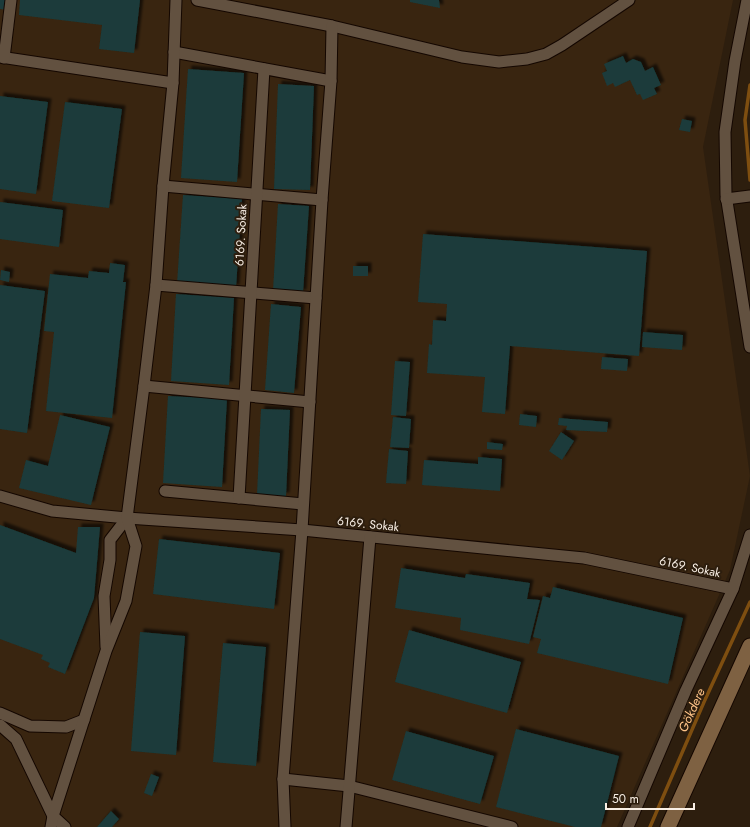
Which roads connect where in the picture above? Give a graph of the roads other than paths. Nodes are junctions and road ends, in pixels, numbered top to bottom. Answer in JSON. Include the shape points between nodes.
{"nodes":[{"id":1,"x":11,"y":0,"type":"edge"},
{"id":2,"x":176,"y":0,"type":"edge"},
{"id":3,"x":197,"y":0,"type":"edge"},
{"id":4,"x":629,"y":0,"type":"edge"},
{"id":5,"x":747,"y":0,"type":"edge"},
{"id":6,"x":332,"y":26,"type":"junction"},
{"id":7,"x":174,"y":52,"type":"junction"},
{"id":8,"x":2,"y":57,"type":"edge"},
{"id":9,"x":264,"y":69,"type":"junction"},
{"id":10,"x":331,"y":81,"type":"junction"},
{"id":11,"x":173,"y":83,"type":"junction"},
{"id":12,"x":163,"y":186,"type":"junction"},
{"id":13,"x":256,"y":195,"type":"junction"},
{"id":14,"x":750,"y":196,"type":"edge"},
{"id":15,"x":726,"y":199,"type":"junction"},
{"id":16,"x":322,"y":200,"type":"junction"},
{"id":17,"x":156,"y":285,"type":"junction"},
{"id":18,"x":251,"y":294,"type":"junction"},
{"id":19,"x":316,"y":298,"type":"junction"},
{"id":20,"x":750,"y":347,"type":"edge"},
{"id":21,"x":144,"y":386,"type":"junction"},
{"id":22,"x":245,"y":396,"type":"junction"},
{"id":23,"x":310,"y":402,"type":"junction"},
{"id":24,"x":166,"y":491,"type":"dead end"},
{"id":25,"x":0,"y":496,"type":"edge"},
{"id":26,"x":240,"y":498,"type":"junction"},
{"id":27,"x":303,"y":504,"type":"junction"},
{"id":28,"x":127,"y":518,"type":"junction"},
{"id":29,"x":302,"y":530,"type":"junction"},
{"id":30,"x":750,"y":535,"type":"edge"},
{"id":31,"x":370,"y":537,"type":"junction"},
{"id":32,"x":733,"y":589,"type":"junction"},
{"id":33,"x":750,"y":646,"type":"edge"},
{"id":34,"x":106,"y":651,"type":"junction"},
{"id":35,"x":0,"y":713,"type":"edge"},
{"id":36,"x":84,"y":720,"type":"junction"},
{"id":37,"x":0,"y":725,"type":"edge"},
{"id":38,"x":283,"y":779,"type":"junction"},
{"id":39,"x":349,"y":786,"type":"junction"},
{"id":40,"x":53,"y":816,"type":"junction"},
{"id":41,"x":51,"y":827,"type":"edge"},
{"id":42,"x":65,"y":827,"type":"edge"},
{"id":43,"x":284,"y":827,"type":"edge"},
{"id":44,"x":346,"y":827,"type":"edge"},
{"id":45,"x":512,"y":827,"type":"edge"},
{"id":46,"x":628,"y":827,"type":"edge"},
{"id":47,"x":668,"y":827,"type":"edge"}],
"edges":[{"from":1,"to":8,"type":"street"},
{"from":2,"to":7,"type":"street"},
{"from":3,"to":6,"type":"street"},
{"from":4,"to":6,"type":"street","via":[[546,54],[499,62],[462,57]]},
{"from":5,"to":15,"type":"street","via":[[725,132]]},
{"from":6,"to":10,"type":"street"},
{"from":7,"to":9,"type":"street"},
{"from":7,"to":11,"type":"street"},
{"from":8,"to":11,"type":"street"},
{"from":9,"to":10,"type":"street"},
{"from":9,"to":13,"type":"street","name":"6169. Sokak"},
{"from":10,"to":16,"type":"street"},
{"from":11,"to":12,"type":"street"},
{"from":12,"to":13,"type":"street"},
{"from":12,"to":17,"type":"street"},
{"from":13,"to":16,"type":"street"},
{"from":13,"to":18,"type":"street","name":"6169. Sokak"},
{"from":14,"to":15,"type":"street"},
{"from":15,"to":20,"type":"street"},
{"from":16,"to":19,"type":"street"},
{"from":17,"to":18,"type":"street"},
{"from":17,"to":21,"type":"street"},
{"from":18,"to":19,"type":"street"},
{"from":18,"to":22,"type":"street","name":"6169. Sokak"},
{"from":19,"to":23,"type":"street"},
{"from":21,"to":22,"type":"street"},
{"from":21,"to":28,"type":"street"},
{"from":22,"to":23,"type":"street"},
{"from":22,"to":26,"type":"street","name":"6169. Sokak"},
{"from":23,"to":27,"type":"street"},
{"from":24,"to":26,"type":"street"},
{"from":25,"to":28,"type":"street","name":"6169. Sokak","via":[[52,511]]},
{"from":26,"to":27,"type":"street"},
{"from":27,"to":29,"type":"street"},
{"from":28,"to":29,"type":"street","name":"6169. Sokak"},
{"from":28,"to":34,"type":"street","via":[[136,546],[126,600]]},
{"from":28,"to":34,"type":"street","via":[[110,540],[110,560],[104,596]]},
{"from":29,"to":31,"type":"street","name":"6169. Sokak"},
{"from":29,"to":38,"type":"street"},
{"from":30,"to":32,"type":"street"},
{"from":31,"to":32,"type":"street","name":"6169. Sokak","via":[[584,558]]},
{"from":31,"to":39,"type":"street"},
{"from":32,"to":46,"type":"street","via":[[686,690]]},
{"from":33,"to":47,"type":"main road"},
{"from":34,"to":36,"type":"street"},
{"from":35,"to":36,"type":"street","via":[[30,726],[66,727]]},
{"from":36,"to":40,"type":"street"},
{"from":37,"to":40,"type":"street","via":[[16,740]]},
{"from":38,"to":39,"type":"street"},
{"from":38,"to":43,"type":"street"},
{"from":39,"to":44,"type":"street"},
{"from":39,"to":45,"type":"street"},
{"from":40,"to":41,"type":"street"},
{"from":40,"to":42,"type":"street"}]}
